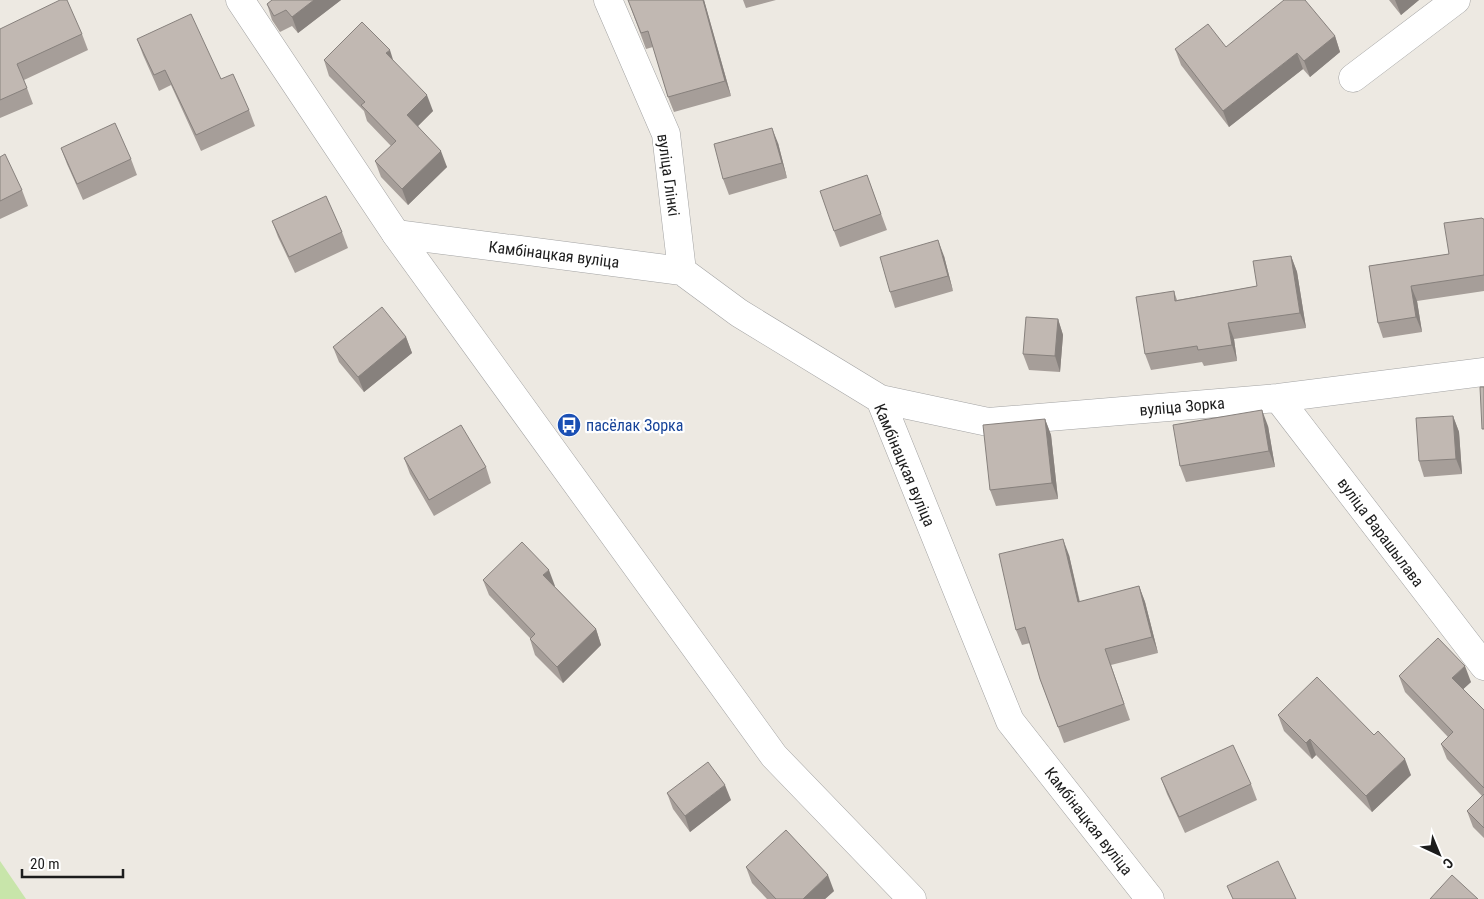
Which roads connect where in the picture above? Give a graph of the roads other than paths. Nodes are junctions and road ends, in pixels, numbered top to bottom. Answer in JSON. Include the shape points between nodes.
{"nodes":[{"id":1,"x":240,"y":0,"type":"edge"},
{"id":2,"x":608,"y":0,"type":"edge"},
{"id":3,"x":1456,"y":0,"type":"edge"},
{"id":4,"x":1353,"y":78,"type":"dead end"},
{"id":5,"x":396,"y":234,"type":"junction"},
{"id":6,"x":682,"y":271,"type":"junction"},
{"id":7,"x":1484,"y":372,"type":"edge"},
{"id":8,"x":1278,"y":398,"type":"junction"},
{"id":9,"x":880,"y":400,"type":"junction"},
{"id":10,"x":1484,"y":666,"type":"edge"},
{"id":11,"x":912,"y":899,"type":"edge"},
{"id":12,"x":1150,"y":899,"type":"edge"}],
"edges":[{"from":1,"to":5,"type":"street"},
{"from":2,"to":6,"type":"street","name":"вуліца Глінкі","via":[[666,134]]},
{"from":3,"to":4,"type":"street"},
{"from":5,"to":6,"type":"street","name":"Камбінацкая вуліца"},
{"from":5,"to":11,"type":"street","via":[[774,756]]},
{"from":6,"to":9,"type":"street","name":"Камбінацкая вуліца","via":[[739,313]]},
{"from":7,"to":8,"type":"street","name":"вуліца Зорка"},
{"from":8,"to":9,"type":"street","name":"вуліца Зорка","via":[[988,422]]},
{"from":8,"to":10,"type":"street","name":"вуліца Варашылава"},
{"from":9,"to":12,"type":"street","name":"Камбінацкая вуліца","via":[[1010,720]]}]}
